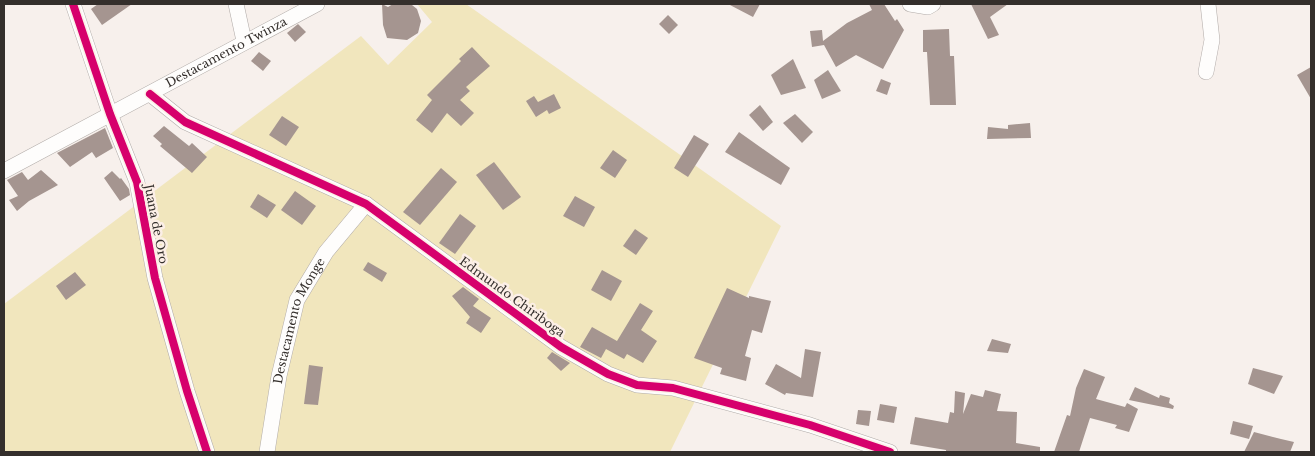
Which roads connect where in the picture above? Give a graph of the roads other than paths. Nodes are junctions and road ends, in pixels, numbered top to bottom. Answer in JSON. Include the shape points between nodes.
{"nodes":[{"id":1,"x":73,"y":4,"type":"edge"},
{"id":2,"x":236,"y":4,"type":"edge"},
{"id":3,"x":316,"y":4,"type":"edge"},
{"id":4,"x":910,"y":4,"type":"edge"},
{"id":5,"x":933,"y":4,"type":"edge"},
{"id":6,"x":1208,"y":4,"type":"edge"},
{"id":7,"x":244,"y":41,"type":"junction"},
{"id":8,"x":1206,"y":72,"type":"dead end"},
{"id":9,"x":150,"y":94,"type":"junction"},
{"id":10,"x":110,"y":114,"type":"junction"},
{"id":11,"x":4,"y":171,"type":"edge"},
{"id":12,"x":366,"y":204,"type":"junction"},
{"id":13,"x":207,"y":452,"type":"edge"},
{"id":14,"x":267,"y":452,"type":"edge"},
{"id":15,"x":890,"y":452,"type":"edge"}],
"edges":[{"from":1,"to":10,"type":"street","name":"Juana de Oro"},
{"from":2,"to":7,"type":"street"},
{"from":3,"to":7,"type":"street","name":"Destacamento Twinza"},
{"from":4,"to":5,"type":"street"},
{"from":6,"to":8,"type":"street","via":[[1212,40]]},
{"from":7,"to":9,"type":"street","name":"Destacamento Twinza"},
{"from":9,"to":10,"type":"street","name":"Destacamento Twinza"},
{"from":9,"to":12,"type":"street","name":"Edmundo Chiriboga","via":[[185,122]]},
{"from":10,"to":11,"type":"street","name":"Destacamento Twinza"},
{"from":10,"to":13,"type":"street","name":"Juana de Oro","via":[[137,182],[155,278]]},
{"from":12,"to":14,"type":"street","name":"Destacamento Monge","via":[[326,252],[297,300],[278,376]]},
{"from":12,"to":15,"type":"street","name":"Edmundo Chiriboga","via":[[562,346],[608,374],[637,385],[673,388],[810,425]]}]}
